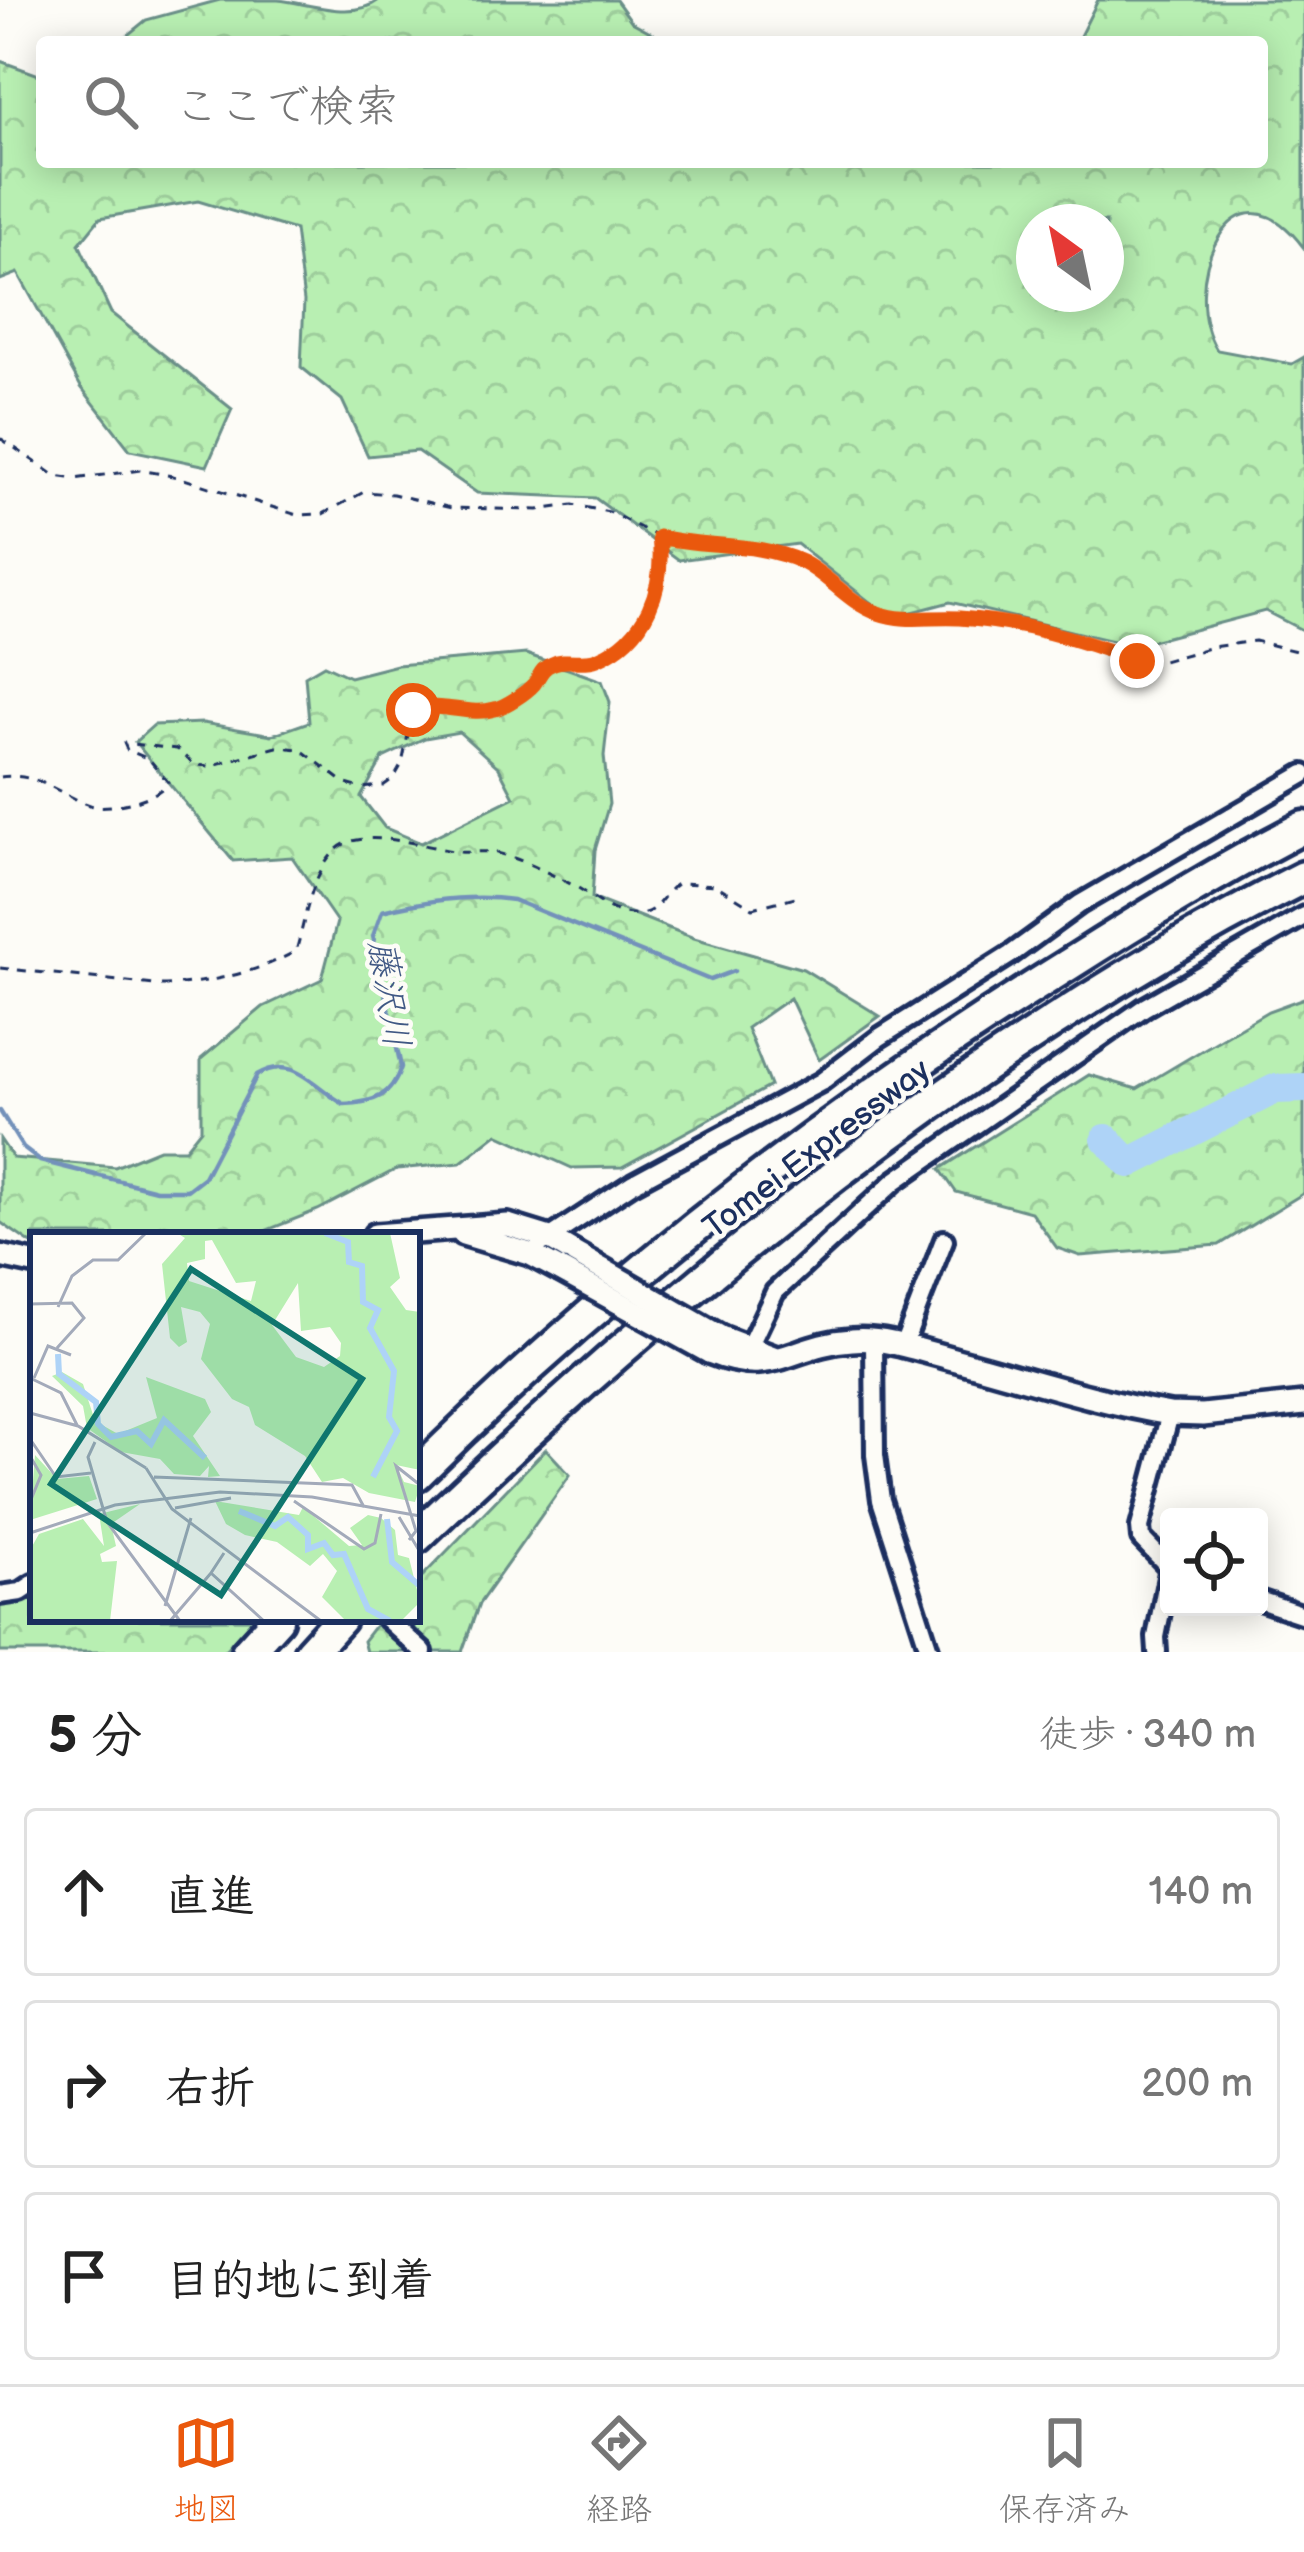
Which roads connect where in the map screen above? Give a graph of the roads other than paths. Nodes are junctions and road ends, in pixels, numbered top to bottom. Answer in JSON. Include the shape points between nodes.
{"nodes":[{"id":1,"x":1304,"y":774,"type":"edge"},
{"id":2,"x":1304,"y":826,"type":"edge"},
{"id":3,"x":1304,"y":878,"type":"edge"},
{"id":4,"x":1304,"y":916,"type":"edge"},
{"id":5,"x":451,"y":1231,"type":"junction"},
{"id":6,"x":420,"y":1233,"type":"edge"},
{"id":7,"x":547,"y":1237,"type":"junction"},
{"id":8,"x":944,"y":1240,"type":"dead end"},
{"id":9,"x":530,"y":1254,"type":"junction"},
{"id":10,"x":0,"y":1256,"type":"edge"},
{"id":11,"x":30,"y":1262,"type":"edge"},
{"id":12,"x":567,"y":1262,"type":"junction"},
{"id":13,"x":874,"y":1342,"type":"junction"},
{"id":14,"x":715,"y":1345,"type":"junction"},
{"id":15,"x":903,"y":1346,"type":"junction"},
{"id":16,"x":748,"y":1349,"type":"junction"},
{"id":17,"x":777,"y":1358,"type":"junction"},
{"id":18,"x":1304,"y":1404,"type":"edge"},
{"id":19,"x":1170,"y":1414,"type":"junction"},
{"id":20,"x":420,"y":1471,"type":"edge"},
{"id":21,"x":420,"y":1535,"type":"edge"},
{"id":22,"x":1160,"y":1560,"type":"edge"},
{"id":23,"x":30,"y":1586,"type":"edge"},
{"id":24,"x":0,"y":1595,"type":"edge"},
{"id":25,"x":1268,"y":1603,"type":"edge"},
{"id":26,"x":1160,"y":1616,"type":"edge"},
{"id":27,"x":1304,"y":1616,"type":"edge"},
{"id":28,"x":274,"y":1622,"type":"edge"},
{"id":29,"x":337,"y":1622,"type":"edge"},
{"id":30,"x":393,"y":1625,"type":"edge"},
{"id":31,"x":247,"y":1652,"type":"edge"},
{"id":32,"x":310,"y":1652,"type":"edge"},
{"id":33,"x":423,"y":1652,"type":"edge"},
{"id":34,"x":930,"y":1652,"type":"edge"},
{"id":35,"x":1157,"y":1652,"type":"edge"}],
"edges":[{"from":1,"to":7,"type":"street","via":[[1099,891],[821,1082]]},
{"from":2,"to":20,"type":"highway","name":"Tomei Expressway","via":[[989,1014],[771,1167],[573,1328]]},
{"from":3,"to":21,"type":"highway","name":"Tomei Expressway","via":[[1081,1006],[938,1101],[634,1337]]},
{"from":4,"to":16,"type":"street","via":[[1145,1007],[896,1181],[775,1292]]},
{"from":5,"to":6,"type":"street"},
{"from":5,"to":7,"type":"street","via":[[508,1225]]},
{"from":5,"to":9,"type":"street"},
{"from":7,"to":9,"type":"street"},
{"from":7,"to":12,"type":"street"},
{"from":8,"to":15,"type":"street"},
{"from":9,"to":12,"type":"street"},
{"from":10,"to":11,"type":"street"},
{"from":12,"to":14,"type":"street","bridge":true},
{"from":13,"to":15,"type":"street"},
{"from":13,"to":17,"type":"street","via":[[854,1339]]},
{"from":13,"to":34,"type":"street","via":[[881,1500]]},
{"from":14,"to":16,"type":"street"},
{"from":14,"to":17,"type":"street","via":[[738,1364]]},
{"from":15,"to":19,"type":"street"},
{"from":16,"to":17,"type":"street"},
{"from":18,"to":19,"type":"street"},
{"from":19,"to":22,"type":"street","via":[[1140,1527]]},
{"from":23,"to":24,"type":"street"},
{"from":25,"to":27,"type":"street"},
{"from":26,"to":35,"type":"street"},
{"from":28,"to":31,"type":"highway"},
{"from":29,"to":32,"type":"highway"},
{"from":30,"to":33,"type":"street"}]}
